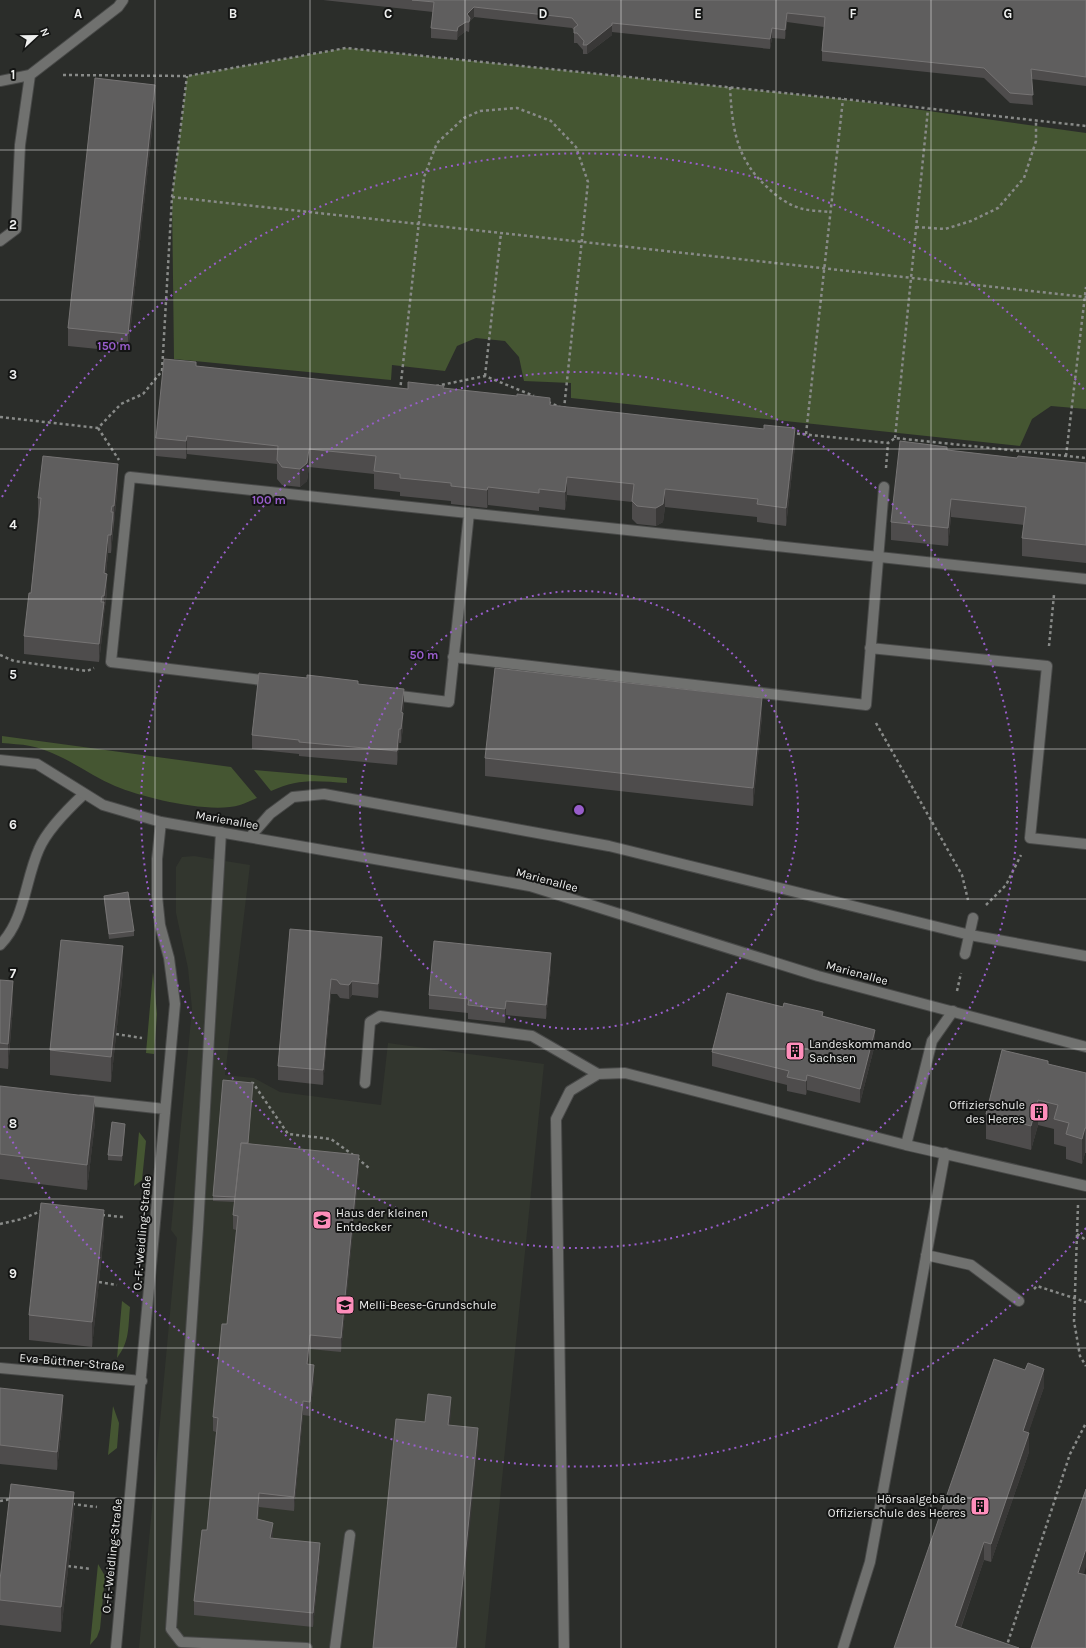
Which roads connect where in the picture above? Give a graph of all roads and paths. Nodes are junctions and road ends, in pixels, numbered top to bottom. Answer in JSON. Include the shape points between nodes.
{"nodes":[{"id":1,"x":123,"y":0,"type":"edge"},
{"id":2,"x":30,"y":75,"type":"junction"},
{"id":3,"x":187,"y":76,"type":"junction"},
{"id":4,"x":0,"y":81,"type":"edge"},
{"id":5,"x":730,"y":87,"type":"junction"},
{"id":6,"x":843,"y":99,"type":"junction"},
{"id":7,"x":928,"y":109,"type":"junction"},
{"id":8,"x":1036,"y":121,"type":"junction"},
{"id":9,"x":1086,"y":126,"type":"edge"},
{"id":10,"x":172,"y":197,"type":"junction"},
{"id":11,"x":831,"y":212,"type":"junction"},
{"id":12,"x":419,"y":224,"type":"junction"},
{"id":13,"x":916,"y":227,"type":"junction"},
{"id":14,"x":501,"y":233,"type":"junction"},
{"id":15,"x":0,"y":241,"type":"edge"},
{"id":16,"x":582,"y":242,"type":"junction"},
{"id":17,"x":824,"y":268,"type":"junction"},
{"id":18,"x":911,"y":278,"type":"junction"},
{"id":19,"x":1086,"y":287,"type":"edge"},
{"id":20,"x":1085,"y":297,"type":"edge"},
{"id":21,"x":162,"y":371,"type":"junction"},
{"id":22,"x":170,"y":372,"type":"edge"},
{"id":23,"x":485,"y":376,"type":"junction"},
{"id":24,"x":431,"y":387,"type":"edge"},
{"id":25,"x":408,"y":392,"type":"edge"},
{"id":26,"x":535,"y":397,"type":"edge"},
{"id":27,"x":542,"y":400,"type":"edge"},
{"id":28,"x":564,"y":409,"type":"junction"},
{"id":29,"x":572,"y":410,"type":"edge"},
{"id":30,"x":0,"y":417,"type":"edge"},
{"id":31,"x":98,"y":428,"type":"junction"},
{"id":32,"x":790,"y":433,"type":"edge"},
{"id":33,"x":806,"y":434,"type":"junction"},
{"id":34,"x":895,"y":438,"type":"junction"},
{"id":35,"x":888,"y":443,"type":"junction"},
{"id":36,"x":1066,"y":456,"type":"junction"},
{"id":37,"x":1086,"y":458,"type":"edge"},
{"id":38,"x":130,"y":477,"type":"junction"},
{"id":39,"x":884,"y":487,"type":"joint"},
{"id":40,"x":469,"y":513,"type":"junction"},
{"id":41,"x":878,"y":557,"type":"junction"},
{"id":42,"x":1056,"y":576,"type":"junction"},
{"id":43,"x":1086,"y":579,"type":"edge"},
{"id":44,"x":870,"y":648,"type":"junction"},
{"id":45,"x":0,"y":655,"type":"edge"},
{"id":46,"x":453,"y":657,"type":"junction"},
{"id":47,"x":111,"y":662,"type":"junction"},
{"id":48,"x":1047,"y":666,"type":"junction"},
{"id":49,"x":284,"y":682,"type":"edge"},
{"id":50,"x":378,"y":693,"type":"edge"},
{"id":51,"x":866,"y":705,"type":"junction"},
{"id":52,"x":0,"y":760,"type":"edge"},
{"id":53,"x":84,"y":794,"type":"junction"},
{"id":54,"x":161,"y":822,"type":"junction"},
{"id":55,"x":220,"y":832,"type":"junction"},
{"id":56,"x":250,"y":837,"type":"junction"},
{"id":57,"x":1030,"y":838,"type":"junction"},
{"id":58,"x":1086,"y":844,"type":"edge"},
{"id":59,"x":973,"y":918,"type":"junction"},
{"id":60,"x":970,"y":935,"type":"junction"},
{"id":61,"x":0,"y":945,"type":"edge"},
{"id":62,"x":965,"y":954,"type":"joint"},
{"id":63,"x":1086,"y":956,"type":"edge"},
{"id":64,"x":953,"y":1012,"type":"junction"},
{"id":65,"x":116,"y":1034,"type":"edge"},
{"id":66,"x":142,"y":1038,"type":"dead end"},
{"id":67,"x":1086,"y":1047,"type":"edge"},
{"id":68,"x":598,"y":1074,"type":"junction"},
{"id":69,"x":245,"y":1083,"type":"edge"},
{"id":70,"x":365,"y":1083,"type":"dead end"},
{"id":71,"x":72,"y":1099,"type":"edge"},
{"id":72,"x":165,"y":1109,"type":"junction"},
{"id":73,"x":906,"y":1145,"type":"junction"},
{"id":74,"x":945,"y":1153,"type":"junction"},
{"id":75,"x":369,"y":1168,"type":"dead end"},
{"id":76,"x":1082,"y":1185,"type":"edge"},
{"id":77,"x":46,"y":1209,"type":"edge"},
{"id":78,"x":100,"y":1215,"type":"edge"},
{"id":79,"x":123,"y":1217,"type":"dead end"},
{"id":80,"x":0,"y":1224,"type":"edge"},
{"id":81,"x":1077,"y":1233,"type":"junction"},
{"id":82,"x":1086,"y":1240,"type":"edge"},
{"id":83,"x":926,"y":1255,"type":"junction"},
{"id":84,"x":99,"y":1282,"type":"edge"},
{"id":85,"x":117,"y":1284,"type":"dead end"},
{"id":86,"x":1074,"y":1299,"type":"junction"},
{"id":87,"x":1020,"y":1301,"type":"joint"},
{"id":88,"x":1086,"y":1302,"type":"edge"},
{"id":89,"x":1086,"y":1366,"type":"edge"},
{"id":90,"x":0,"y":1368,"type":"edge"},
{"id":91,"x":142,"y":1381,"type":"junction"},
{"id":92,"x":1086,"y":1423,"type":"edge"},
{"id":93,"x":14,"y":1498,"type":"edge"},
{"id":94,"x":0,"y":1501,"type":"edge"},
{"id":95,"x":67,"y":1504,"type":"edge"},
{"id":96,"x":97,"y":1507,"type":"dead end"},
{"id":97,"x":350,"y":1535,"type":"dead end"},
{"id":98,"x":68,"y":1566,"type":"edge"},
{"id":99,"x":91,"y":1569,"type":"dead end"},
{"id":100,"x":116,"y":1648,"type":"edge"},
{"id":101,"x":307,"y":1648,"type":"edge"},
{"id":102,"x":335,"y":1648,"type":"edge"},
{"id":103,"x":564,"y":1648,"type":"edge"},
{"id":104,"x":843,"y":1648,"type":"edge"},
{"id":105,"x":1006,"y":1648,"type":"edge"}],
"edges":[{"from":1,"to":2,"type":"street","via":[[118,7]]},
{"from":2,"to":3,"type":"path"},
{"from":2,"to":4,"type":"street"},
{"from":2,"to":15,"type":"street","via":[[20,145],[16,229]]},
{"from":3,"to":5,"type":"path","via":[[346,48]]},
{"from":3,"to":10,"type":"path"},
{"from":5,"to":6,"type":"path"},
{"from":5,"to":11,"type":"path","via":[[732,121],[740,152],[755,176],[777,197],[803,209]]},
{"from":6,"to":7,"type":"path"},
{"from":6,"to":11,"type":"path"},
{"from":7,"to":8,"type":"path"},
{"from":7,"to":13,"type":"path"},
{"from":8,"to":9,"type":"path"},
{"from":8,"to":13,"type":"path","via":[[1036,141],[1024,178],[998,208],[972,221],[944,229]]},
{"from":10,"to":12,"type":"path"},
{"from":10,"to":21,"type":"path"},
{"from":11,"to":17,"type":"path"},
{"from":12,"to":14,"type":"path"},
{"from":12,"to":16,"type":"path","via":[[424,177],[437,143],[464,118],[480,111],[516,108],[551,120],[576,147],[588,182]]},
{"from":12,"to":25,"type":"path","via":[[400,393]]},
{"from":13,"to":18,"type":"path"},
{"from":14,"to":16,"type":"path"},
{"from":14,"to":23,"type":"path"},
{"from":16,"to":17,"type":"path"},
{"from":16,"to":28,"type":"path"},
{"from":17,"to":18,"type":"path"},
{"from":17,"to":33,"type":"path"},
{"from":18,"to":20,"type":"path"},
{"from":18,"to":34,"type":"path"},
{"from":19,"to":20,"type":"path"},
{"from":20,"to":36,"type":"path"},
{"from":21,"to":22,"type":"path"},
{"from":21,"to":31,"type":"path","via":[[143,394],[121,404]]},
{"from":23,"to":24,"type":"path"},
{"from":23,"to":26,"type":"path"},
{"from":27,"to":28,"type":"path"},
{"from":28,"to":29,"type":"path"},
{"from":30,"to":31,"type":"path"},
{"from":31,"to":38,"type":"path"},
{"from":32,"to":33,"type":"path"},
{"from":33,"to":35,"type":"path"},
{"from":34,"to":35,"type":"path"},
{"from":34,"to":36,"type":"path"},
{"from":35,"to":39,"type":"path"},
{"from":36,"to":37,"type":"path"},
{"from":38,"to":40,"type":"street"},
{"from":38,"to":47,"type":"street"},
{"from":39,"to":41,"type":"street"},
{"from":40,"to":41,"type":"street"},
{"from":40,"to":46,"type":"street"},
{"from":41,"to":42,"type":"street"},
{"from":41,"to":44,"type":"street"},
{"from":42,"to":43,"type":"street"},
{"from":42,"to":48,"type":"path"},
{"from":44,"to":48,"type":"street"},
{"from":44,"to":51,"type":"street"},
{"from":45,"to":47,"type":"path","via":[[14,661],[87,671]]},
{"from":46,"to":50,"type":"street","via":[[449,702]]},
{"from":46,"to":51,"type":"street"},
{"from":47,"to":49,"type":"street"},
{"from":48,"to":57,"type":"street"},
{"from":51,"to":59,"type":"path","via":[[962,875]]},
{"from":52,"to":53,"type":"street","name":"Marienallee","via":[[37,764]]},
{"from":53,"to":54,"type":"street","name":"Marienallee","via":[[102,805]]},
{"from":53,"to":61,"type":"street","via":[[61,816],[39,848],[14,927]]},
{"from":54,"to":55,"type":"street","name":"Marienallee"},
{"from":54,"to":72,"type":"street","name":"O.-F.-Weidling-Straße","via":[[157,896],[160,925],[169,958],[176,1004]]},
{"from":55,"to":56,"type":"street","name":"Marienallee"},
{"from":55,"to":101,"type":"street","via":[[198,1228],[171,1629],[181,1642]]},
{"from":56,"to":60,"type":"street","via":[[270,814],[293,797],[324,794],[609,846]]},
{"from":56,"to":64,"type":"street","name":"Marienallee","via":[[530,886],[818,976]]},
{"from":57,"to":58,"type":"street"},
{"from":57,"to":59,"type":"path","via":[[1006,884]]},
{"from":59,"to":60,"type":"street"},
{"from":60,"to":62,"type":"street"},
{"from":60,"to":63,"type":"street"},
{"from":62,"to":64,"type":"path"},
{"from":64,"to":67,"type":"street","name":"Marienallee"},
{"from":64,"to":73,"type":"street","via":[[932,1041]]},
{"from":65,"to":66,"type":"path"},
{"from":68,"to":70,"type":"street","via":[[532,1036],[380,1016],[370,1022]]},
{"from":68,"to":73,"type":"street","via":[[625,1073]]},
{"from":68,"to":103,"type":"street","via":[[570,1091],[556,1119]]},
{"from":69,"to":75,"type":"path","via":[[253,1084],[288,1134],[331,1139]]},
{"from":71,"to":72,"type":"street"},
{"from":72,"to":91,"type":"street","name":"O.-F.-Weidling-Straße"},
{"from":73,"to":74,"type":"street"},
{"from":74,"to":76,"type":"street"},
{"from":74,"to":83,"type":"street"},
{"from":76,"to":81,"type":"path"},
{"from":77,"to":80,"type":"path","via":[[22,1219]]},
{"from":78,"to":79,"type":"path"},
{"from":81,"to":82,"type":"path"},
{"from":81,"to":86,"type":"path"},
{"from":83,"to":87,"type":"street","via":[[971,1265]]},
{"from":83,"to":104,"type":"street","via":[[870,1562]]},
{"from":84,"to":85,"type":"path"},
{"from":86,"to":87,"type":"path","via":[[1037,1286]]},
{"from":86,"to":88,"type":"path"},
{"from":86,"to":89,"type":"path","via":[[1074,1321],[1080,1356]]},
{"from":90,"to":91,"type":"street","name":"Eva-Büttner-Straße"},
{"from":91,"to":100,"type":"street","name":"O.-F.-Weidling-Straße"},
{"from":92,"to":105,"type":"path","via":[[1070,1454]]},
{"from":93,"to":94,"type":"path"},
{"from":95,"to":96,"type":"path"},
{"from":97,"to":102,"type":"street"},
{"from":98,"to":99,"type":"path"}]}
